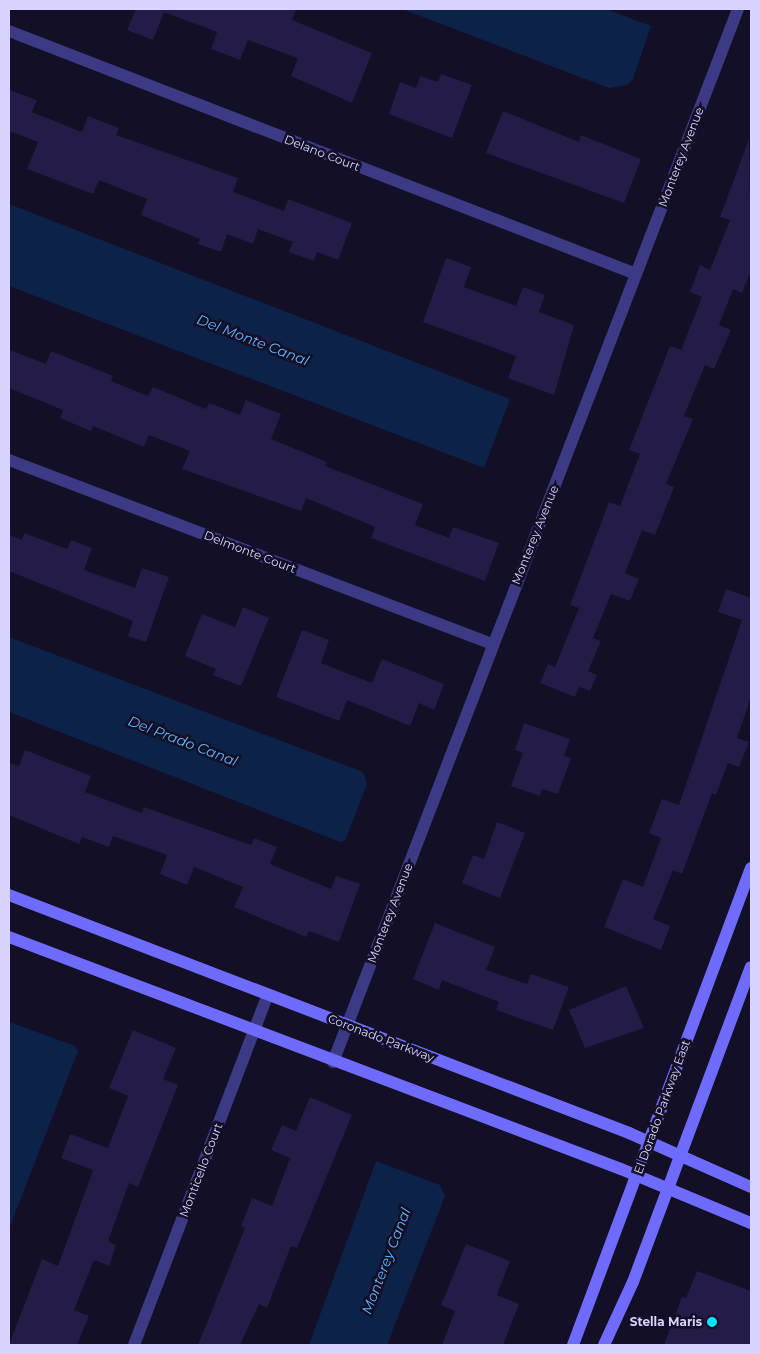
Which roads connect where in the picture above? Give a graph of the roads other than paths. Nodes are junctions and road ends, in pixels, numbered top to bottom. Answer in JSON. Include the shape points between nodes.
{"nodes":[{"id":1,"x":738,"y":9,"type":"edge"},
{"id":2,"x":9,"y":32,"type":"edge"},
{"id":3,"x":636,"y":274,"type":"junction"},
{"id":4,"x":9,"y":460,"type":"edge"},
{"id":5,"x":492,"y":644,"type":"junction"},
{"id":6,"x":751,"y":868,"type":"edge"},
{"id":7,"x":9,"y":895,"type":"edge"},
{"id":8,"x":9,"y":937,"type":"edge"},
{"id":9,"x":751,"y":967,"type":"edge"},
{"id":10,"x":268,"y":995,"type":"junction"},
{"id":11,"x":347,"y":1024,"type":"junction"},
{"id":12,"x":254,"y":1031,"type":"junction"},
{"id":13,"x":333,"y":1062,"type":"junction"},
{"id":14,"x":648,"y":1142,"type":"junction"},
{"id":15,"x":679,"y":1156,"type":"junction"},
{"id":16,"x":636,"y":1176,"type":"junction"},
{"id":17,"x":751,"y":1187,"type":"edge"},
{"id":18,"x":668,"y":1189,"type":"junction"},
{"id":19,"x":751,"y":1223,"type":"edge"},
{"id":20,"x":134,"y":1345,"type":"edge"},
{"id":21,"x":573,"y":1345,"type":"edge"},
{"id":22,"x":604,"y":1345,"type":"edge"}],
"edges":[{"from":1,"to":3,"type":"street","name":"Monterey Avenue"},
{"from":2,"to":3,"type":"street","name":"Delano Court"},
{"from":3,"to":5,"type":"street","name":"Monterey Avenue"},
{"from":4,"to":5,"type":"street","name":"Delmonte Court"},
{"from":5,"to":11,"type":"street","name":"Monterey Avenue"},
{"from":6,"to":14,"type":"street","name":"El Dorado Parkway East"},
{"from":7,"to":10,"type":"street","name":"Coronado Parkway"},
{"from":8,"to":12,"type":"street"},
{"from":9,"to":15,"type":"street"},
{"from":10,"to":11,"type":"street","name":"Coronado Parkway"},
{"from":10,"to":12,"type":"street","name":"Monticello Court"},
{"from":11,"to":13,"type":"street","name":"Monterey Avenue"},
{"from":11,"to":14,"type":"street","name":"Coronado Parkway"},
{"from":12,"to":13,"type":"street"},
{"from":12,"to":20,"type":"street","name":"Monticello Court"},
{"from":13,"to":16,"type":"street"},
{"from":14,"to":15,"type":"street","name":"Coronado Parkway"},
{"from":14,"to":16,"type":"street","name":"El Dorado Parkway East"},
{"from":15,"to":17,"type":"street","name":"Coronado Parkway"},
{"from":15,"to":18,"type":"street"},
{"from":16,"to":18,"type":"street"},
{"from":16,"to":21,"type":"street","name":"El Dorado Parkway East"},
{"from":18,"to":19,"type":"street"},
{"from":18,"to":22,"type":"street"}]}
